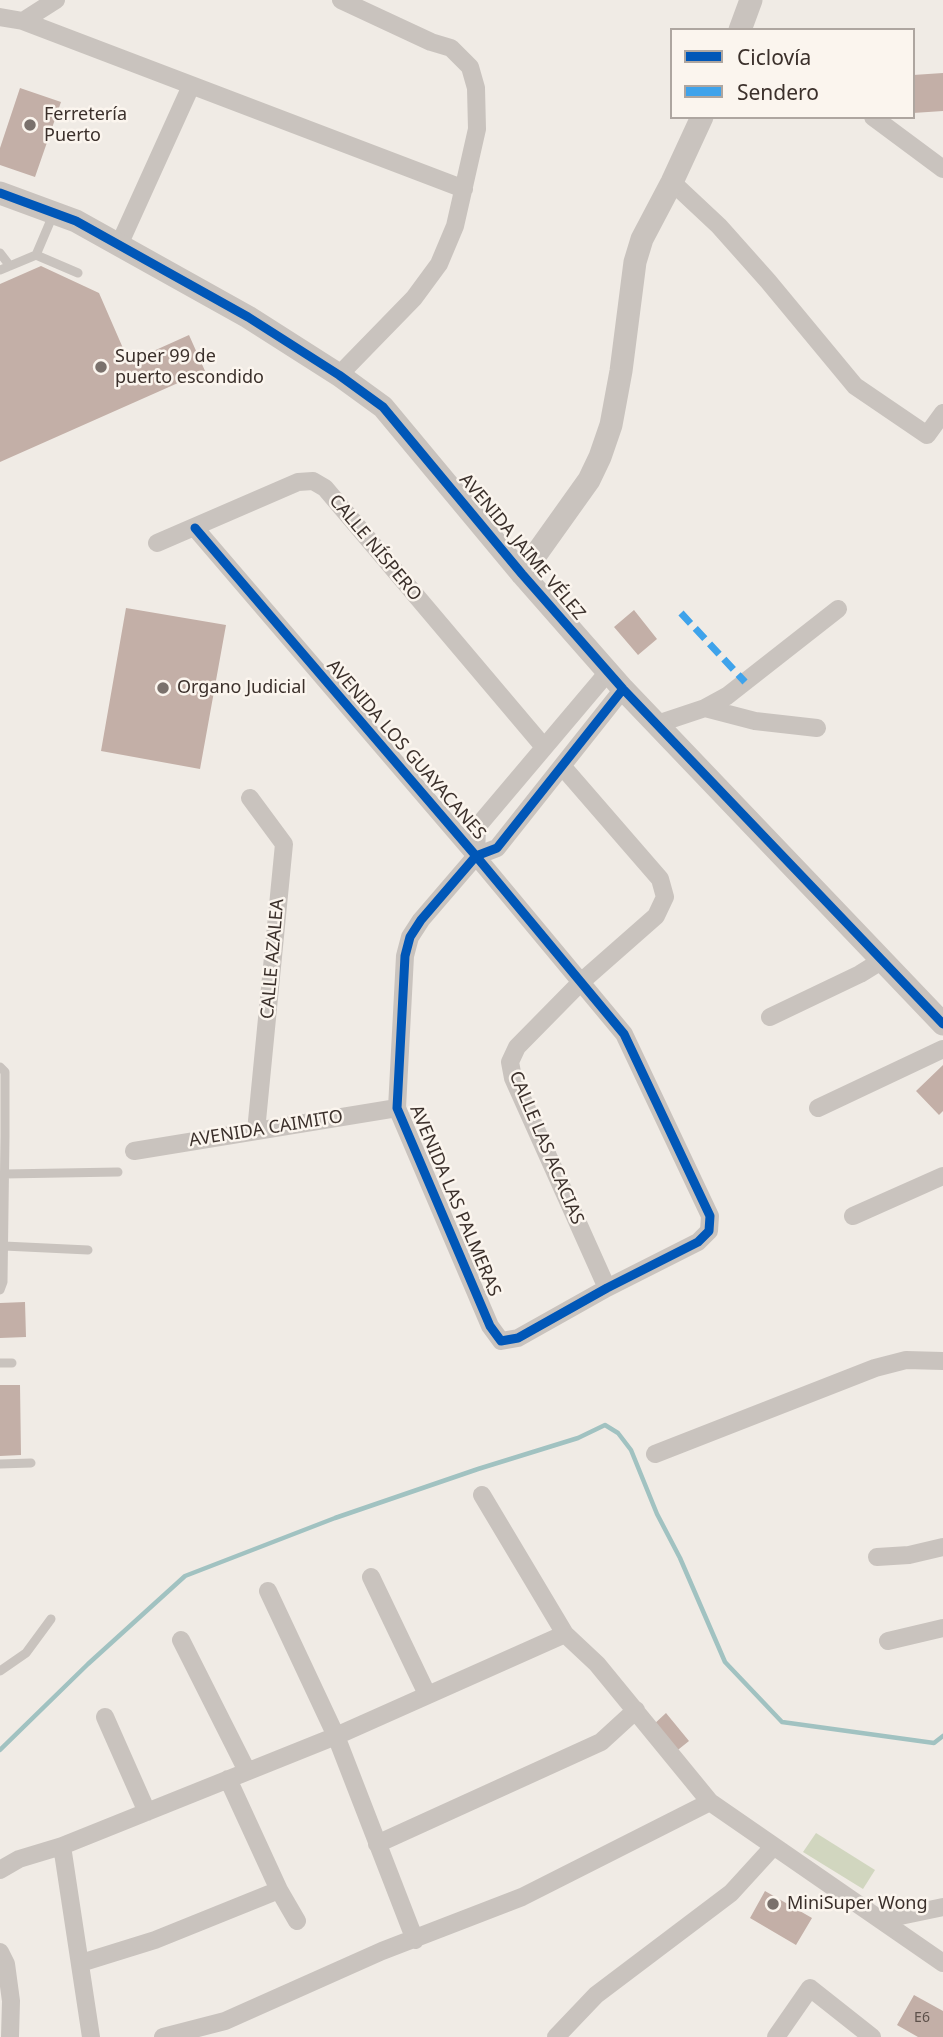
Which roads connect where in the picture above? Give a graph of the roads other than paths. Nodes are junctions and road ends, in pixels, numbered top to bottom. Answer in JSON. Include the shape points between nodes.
{"nodes":[{"id":1,"x":56,"y":0,"type":"edge"},
{"id":2,"x":341,"y":0,"type":"edge"},
{"id":3,"x":0,"y":17,"type":"edge"},
{"id":4,"x":23,"y":21,"type":"junction"},
{"id":5,"x":191,"y":86,"type":"junction"},
{"id":6,"x":701,"y":119,"type":"edge"},
{"id":7,"x":876,"y":119,"type":"edge"},
{"id":8,"x":943,"y":169,"type":"edge"},
{"id":9,"x":673,"y":182,"type":"junction"},
{"id":10,"x":464,"y":189,"type":"junction"},
{"id":11,"x":0,"y":193,"type":"edge"},
{"id":12,"x":54,"y":213,"type":"junction"},
{"id":13,"x":120,"y":245,"type":"junction"},
{"id":14,"x":0,"y":253,"type":"edge"},
{"id":15,"x":36,"y":255,"type":"junction"},
{"id":16,"x":5,"y":268,"type":"edge"},
{"id":17,"x":78,"y":273,"type":"dead end"},
{"id":18,"x":340,"y":375,"type":"junction"},
{"id":19,"x":943,"y":413,"type":"edge"},
{"id":20,"x":195,"y":527,"type":"junction"},
{"id":21,"x":157,"y":543,"type":"dead end"},
{"id":22,"x":522,"y":574,"type":"junction"},
{"id":23,"x":838,"y":609,"type":"dead end"},
{"id":24,"x":608,"y":672,"type":"junction"},
{"id":25,"x":623,"y":689,"type":"junction"},
{"id":26,"x":705,"y":708,"type":"junction"},
{"id":27,"x":657,"y":724,"type":"junction"},
{"id":28,"x":817,"y":728,"type":"dead end"},
{"id":29,"x":544,"y":747,"type":"junction"},
{"id":30,"x":562,"y":766,"type":"junction"},
{"id":31,"x":250,"y":798,"type":"dead end"},
{"id":32,"x":477,"y":856,"type":"junction"},
{"id":33,"x":881,"y":961,"type":"junction"},
{"id":34,"x":581,"y":982,"type":"junction"},
{"id":35,"x":770,"y":1017,"type":"dead end"},
{"id":36,"x":943,"y":1024,"type":"edge"},
{"id":37,"x":943,"y":1049,"type":"edge"},
{"id":38,"x":0,"y":1067,"type":"edge"},
{"id":39,"x":397,"y":1108,"type":"junction"},
{"id":40,"x":818,"y":1108,"type":"dead end"},
{"id":41,"x":256,"y":1131,"type":"junction"},
{"id":42,"x":3,"y":1136,"type":"edge"},
{"id":43,"x":134,"y":1151,"type":"dead end"},
{"id":44,"x":118,"y":1172,"type":"dead end"},
{"id":45,"x":5,"y":1174,"type":"junction"},
{"id":46,"x":943,"y":1176,"type":"edge"},
{"id":47,"x":853,"y":1216,"type":"dead end"},
{"id":48,"x":2,"y":1220,"type":"edge"},
{"id":49,"x":4,"y":1246,"type":"junction"},
{"id":50,"x":88,"y":1250,"type":"dead end"},
{"id":51,"x":607,"y":1289,"type":"junction"},
{"id":52,"x":0,"y":1290,"type":"edge"},
{"id":53,"x":501,"y":1341,"type":"joint"},
{"id":54,"x":943,"y":1361,"type":"edge"},
{"id":55,"x":0,"y":1363,"type":"edge"},
{"id":56,"x":12,"y":1363,"type":"dead end"},
{"id":57,"x":655,"y":1454,"type":"dead end"},
{"id":58,"x":31,"y":1463,"type":"dead end"},
{"id":59,"x":0,"y":1464,"type":"edge"},
{"id":60,"x":482,"y":1495,"type":"dead end"},
{"id":61,"x":943,"y":1547,"type":"edge"},
{"id":62,"x":877,"y":1557,"type":"dead end"},
{"id":63,"x":372,"y":1577,"type":"dead end"},
{"id":64,"x":268,"y":1591,"type":"dead end"},
{"id":65,"x":51,"y":1619,"type":"dead end"},
{"id":66,"x":943,"y":1628,"type":"edge"},
{"id":67,"x":565,"y":1634,"type":"junction"},
{"id":68,"x":181,"y":1640,"type":"dead end"},
{"id":69,"x":888,"y":1641,"type":"dead end"},
{"id":70,"x":0,"y":1671,"type":"edge"},
{"id":71,"x":428,"y":1694,"type":"junction"},
{"id":72,"x":636,"y":1710,"type":"junction"},
{"id":73,"x":105,"y":1717,"type":"dead end"},
{"id":74,"x":336,"y":1736,"type":"junction"},
{"id":75,"x":247,"y":1772,"type":"junction"},
{"id":76,"x":228,"y":1779,"type":"junction"},
{"id":77,"x":710,"y":1802,"type":"junction"},
{"id":78,"x":147,"y":1812,"type":"junction"},
{"id":79,"x":377,"y":1844,"type":"junction"},
{"id":80,"x":62,"y":1846,"type":"junction"},
{"id":81,"x":773,"y":1847,"type":"junction"},
{"id":82,"x":0,"y":1870,"type":"edge"},
{"id":83,"x":279,"y":1890,"type":"junction"},
{"id":84,"x":943,"y":1908,"type":"edge"},
{"id":85,"x":881,"y":1920,"type":"junction"},
{"id":86,"x":297,"y":1921,"type":"dead end"},
{"id":87,"x":415,"y":1940,"type":"junction"},
{"id":88,"x":0,"y":1952,"type":"edge"},
{"id":89,"x":81,"y":1963,"type":"junction"},
{"id":90,"x":943,"y":1963,"type":"edge"},
{"id":91,"x":10,"y":2037,"type":"edge"},
{"id":92,"x":92,"y":2037,"type":"edge"},
{"id":93,"x":163,"y":2037,"type":"edge"},
{"id":94,"x":556,"y":2037,"type":"edge"},
{"id":95,"x":776,"y":2037,"type":"edge"},
{"id":96,"x":872,"y":2037,"type":"edge"}],
"edges":[{"from":1,"to":4,"type":"street"},
{"from":2,"to":10,"type":"street","via":[[451,48],[470,67],[477,129]]},
{"from":3,"to":4,"type":"street"},
{"from":4,"to":5,"type":"street"},
{"from":5,"to":10,"type":"street"},
{"from":5,"to":13,"type":"street"},
{"from":6,"to":9,"type":"street"},
{"from":7,"to":8,"type":"street"},
{"from":9,"to":19,"type":"street","via":[[735,244],[855,386],[926,435]]},
{"from":9,"to":22,"type":"street","via":[[642,239],[635,262],[621,371],[600,457],[589,480]]},
{"from":10,"to":18,"type":"street","via":[[439,264],[414,298]]},
{"from":11,"to":12,"type":"street","name":"AVENIDA JAIME VÉLEZ"},
{"from":12,"to":13,"type":"street","name":"AVENIDA JAIME VÉLEZ"},
{"from":12,"to":15,"type":"lane"},
{"from":13,"to":18,"type":"street","name":"AVENIDA JAIME VÉLEZ"},
{"from":14,"to":16,"type":"lane"},
{"from":15,"to":16,"type":"lane"},
{"from":15,"to":17,"type":"lane"},
{"from":18,"to":22,"type":"street","name":"AVENIDA JAIME VÉLEZ","via":[[383,407]]},
{"from":20,"to":21,"type":"street","name":"CALLE NÍSPERO"},
{"from":20,"to":29,"type":"street","name":"CALLE NÍSPERO","via":[[298,482],[313,481],[325,488]]},
{"from":20,"to":32,"type":"street","name":"AVENIDA LOS GUAYACANES"},
{"from":22,"to":24,"type":"street","name":"AVENIDA JAIME VÉLEZ"},
{"from":23,"to":26,"type":"street","via":[[727,696]]},
{"from":24,"to":25,"type":"street","name":"AVENIDA JAIME VÉLEZ"},
{"from":24,"to":29,"type":"street"},
{"from":25,"to":27,"type":"street","name":"AVENIDA JAIME VÉLEZ"},
{"from":25,"to":30,"type":"street","name":"AVENIDA LAS PALMERAS"},
{"from":26,"to":27,"type":"street"},
{"from":26,"to":28,"type":"street","via":[[755,721]]},
{"from":27,"to":33,"type":"street","name":"AVENIDA JAIME VÉLEZ"},
{"from":29,"to":32,"type":"street","via":[[477,827]]},
{"from":30,"to":32,"type":"street","name":"AVENIDA LAS PALMERAS","via":[[497,848]]},
{"from":30,"to":34,"type":"street","name":"CALLE LAS ACACIAS","via":[[660,880],[665,897],[656,916]]},
{"from":31,"to":41,"type":"street","name":"CALLE AZALEA","via":[[284,844]]},
{"from":32,"to":34,"type":"street","name":"AVENIDA LOS GUAYACANES"},
{"from":32,"to":39,"type":"street","name":"AVENIDA LAS PALMERAS","via":[[410,936]]},
{"from":33,"to":35,"type":"street"},
{"from":33,"to":36,"type":"street","name":"AVENIDA JAIME VÉLEZ"},
{"from":34,"to":51,"type":"street","name":"CALLE LAS ACACIAS","via":[[517,1047],[510,1062],[513,1078]]},
{"from":34,"to":51,"type":"street","name":"AVENIDA LOS GUAYACANES","via":[[624,1034],[710,1216],[709,1231],[698,1242]]},
{"from":37,"to":40,"type":"street"},
{"from":38,"to":42,"type":"lane","via":[[5,1072]]},
{"from":39,"to":41,"type":"street","name":"AVENIDA CAIMITO"},
{"from":39,"to":53,"type":"street","name":"AVENIDA LAS PALMERAS","via":[[490,1326]]},
{"from":41,"to":43,"type":"street","name":"AVENIDA CAIMITO"},
{"from":42,"to":45,"type":"lane"},
{"from":44,"to":45,"type":"lane"},
{"from":45,"to":48,"type":"lane"},
{"from":46,"to":47,"type":"street"},
{"from":48,"to":49,"type":"lane"},
{"from":49,"to":50,"type":"lane"},
{"from":49,"to":52,"type":"lane"},
{"from":51,"to":53,"type":"street","name":"AVENIDA LOS GUAYACANES","via":[[518,1338]]},
{"from":54,"to":57,"type":"street","via":[[906,1360],[875,1368]]},
{"from":55,"to":56,"type":"lane"},
{"from":58,"to":59,"type":"lane"},
{"from":60,"to":67,"type":"street"},
{"from":61,"to":62,"type":"street"},
{"from":63,"to":71,"type":"street"},
{"from":64,"to":74,"type":"street"},
{"from":65,"to":70,"type":"lane","via":[[26,1653]]},
{"from":66,"to":69,"type":"street"},
{"from":67,"to":71,"type":"street"},
{"from":67,"to":72,"type":"street"},
{"from":68,"to":75,"type":"street"},
{"from":71,"to":74,"type":"street"},
{"from":72,"to":77,"type":"street"},
{"from":72,"to":79,"type":"street","via":[[601,1742]]},
{"from":73,"to":78,"type":"street"},
{"from":74,"to":75,"type":"street"},
{"from":74,"to":79,"type":"street"},
{"from":75,"to":76,"type":"street"},
{"from":76,"to":78,"type":"street"},
{"from":76,"to":83,"type":"street"},
{"from":77,"to":81,"type":"street"},
{"from":77,"to":87,"type":"street","via":[[522,1897]]},
{"from":78,"to":80,"type":"street"},
{"from":79,"to":87,"type":"street"},
{"from":80,"to":82,"type":"street"},
{"from":80,"to":89,"type":"street"},
{"from":81,"to":85,"type":"street"},
{"from":81,"to":94,"type":"street","via":[[731,1893],[596,1994]]},
{"from":83,"to":86,"type":"street"},
{"from":83,"to":89,"type":"street","via":[[155,1940]]},
{"from":84,"to":85,"type":"street"},
{"from":85,"to":90,"type":"street"},
{"from":87,"to":93,"type":"street","via":[[225,2021]]},
{"from":88,"to":91,"type":"street","via":[[11,2001]]},
{"from":89,"to":92,"type":"street"},
{"from":95,"to":96,"type":"street","via":[[810,1988]]}]}
